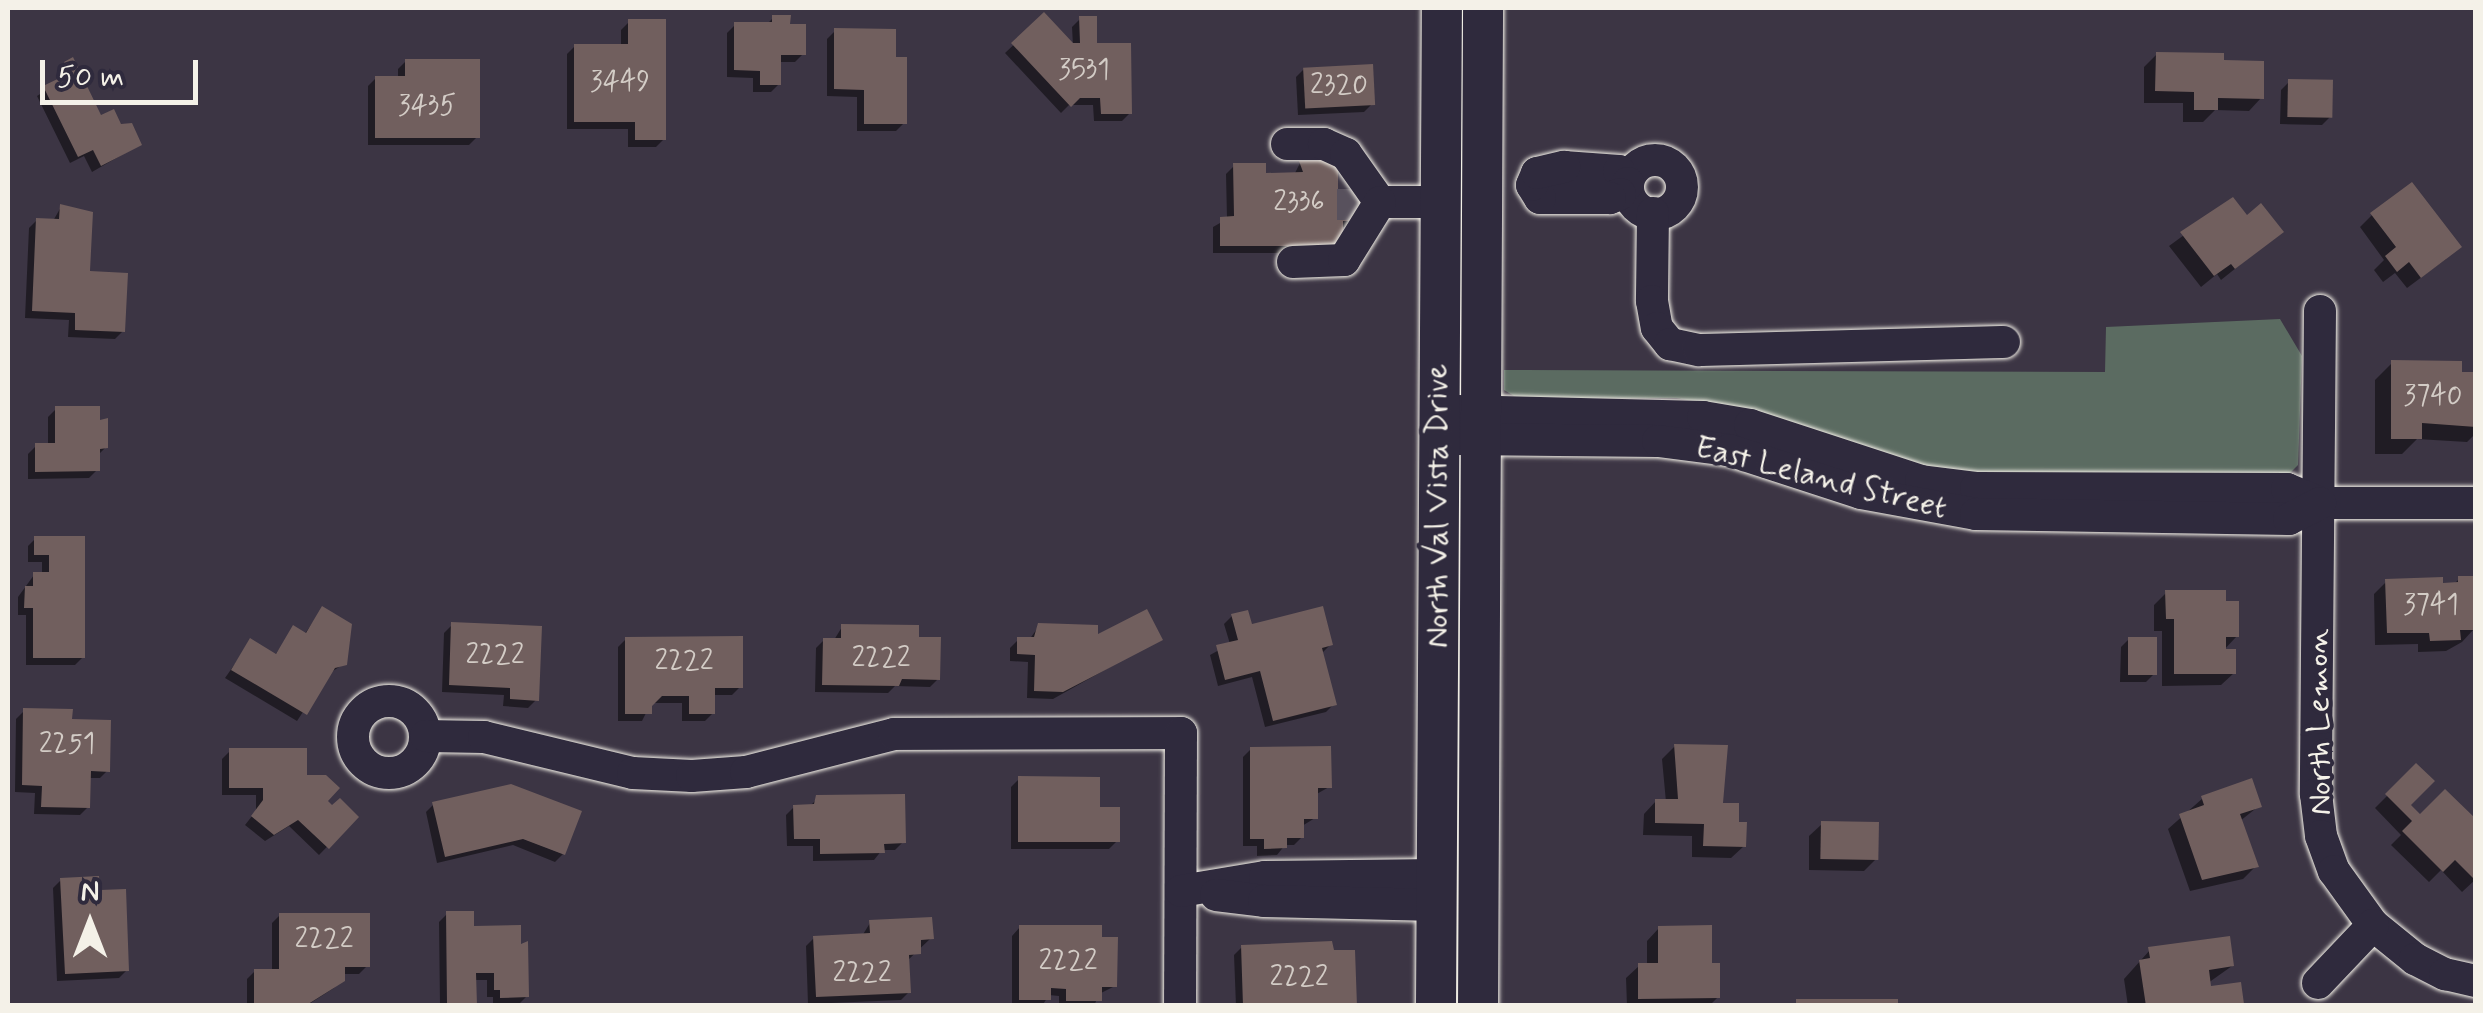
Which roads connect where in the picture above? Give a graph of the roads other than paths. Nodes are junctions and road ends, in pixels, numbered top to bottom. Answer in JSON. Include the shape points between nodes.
{"nodes":[{"id":1,"x":1442,"y":8,"type":"edge"},
{"id":2,"x":1484,"y":8,"type":"edge"},
{"id":3,"x":1287,"y":144,"type":"dead end"},
{"id":4,"x":1628,"y":183,"type":"junction"},
{"id":5,"x":1482,"y":185,"type":"junction"},
{"id":6,"x":1440,"y":202,"type":"junction"},
{"id":7,"x":1361,"y":205,"type":"junction"},
{"id":8,"x":1653,"y":213,"type":"junction"},
{"id":9,"x":1293,"y":262,"type":"dead end"},
{"id":10,"x":2320,"y":311,"type":"dead end"},
{"id":11,"x":2004,"y":342,"type":"dead end"},
{"id":12,"x":1438,"y":425,"type":"junction"},
{"id":13,"x":1481,"y":425,"type":"junction"},
{"id":14,"x":2320,"y":503,"type":"junction"},
{"id":15,"x":2476,"y":503,"type":"edge"},
{"id":16,"x":426,"y":736,"type":"dead end"},
{"id":17,"x":1182,"y":890,"type":"junction"},
{"id":18,"x":1437,"y":890,"type":"junction"},
{"id":19,"x":2373,"y":925,"type":"junction"},
{"id":20,"x":2476,"y":982,"type":"edge"},
{"id":21,"x":2318,"y":983,"type":"dead end"},
{"id":22,"x":1180,"y":1006,"type":"edge"},
{"id":23,"x":1436,"y":1006,"type":"edge"},
{"id":24,"x":1478,"y":1006,"type":"edge"}],
"edges":[{"from":1,"to":6,"type":"main road","name":"North Val Vista Drive"},
{"from":2,"to":5,"type":"main road","name":"North Val Vista Drive"},
{"from":3,"to":7,"type":"street","via":[[1324,144],[1346,154]]},
{"from":4,"to":5,"type":"street","via":[[1610,198],[1540,198],[1532,185]]},
{"from":4,"to":8,"type":"street","via":[[1634,204]]},
{"from":4,"to":8,"type":"street","via":[[1649,160],[1674,168],[1682,183],[1679,200]]},
{"from":5,"to":13,"type":"main road","name":"North Val Vista Drive"},
{"from":6,"to":7,"type":"street"},
{"from":6,"to":12,"type":"main road","name":"North Val Vista Drive"},
{"from":7,"to":9,"type":"street","via":[[1344,260]]},
{"from":8,"to":11,"type":"street","via":[[1652,301],[1657,328],[1670,344],[1699,350]]},
{"from":10,"to":14,"type":"street","name":"North Lemon"},
{"from":12,"to":13,"type":"street","name":"East Leland Street"},
{"from":12,"to":18,"type":"main road","name":"North Val Vista Drive"},
{"from":13,"to":14,"type":"street","name":"East Leland Street","via":[[1729,450],[1861,493],[1976,514],[2290,519]]},
{"from":13,"to":24,"type":"main road","name":"North Val Vista Drive"},
{"from":14,"to":15,"type":"street","name":"East Leland Street"},
{"from":14,"to":19,"type":"street","name":"North Lemon","via":[[2321,836],[2334,871]]},
{"from":16,"to":17,"type":"street","via":[[484,737],[633,773],[692,776],[746,772],[894,734],[1182,733]]},
{"from":17,"to":18,"type":"street","via":[[1265,876],[1352,889]]},
{"from":17,"to":22,"type":"street"},
{"from":18,"to":23,"type":"main road","name":"North Val Vista Drive"},
{"from":19,"to":20,"type":"street","name":"North Lemon","via":[[2415,959]]},
{"from":19,"to":21,"type":"street"}]}
